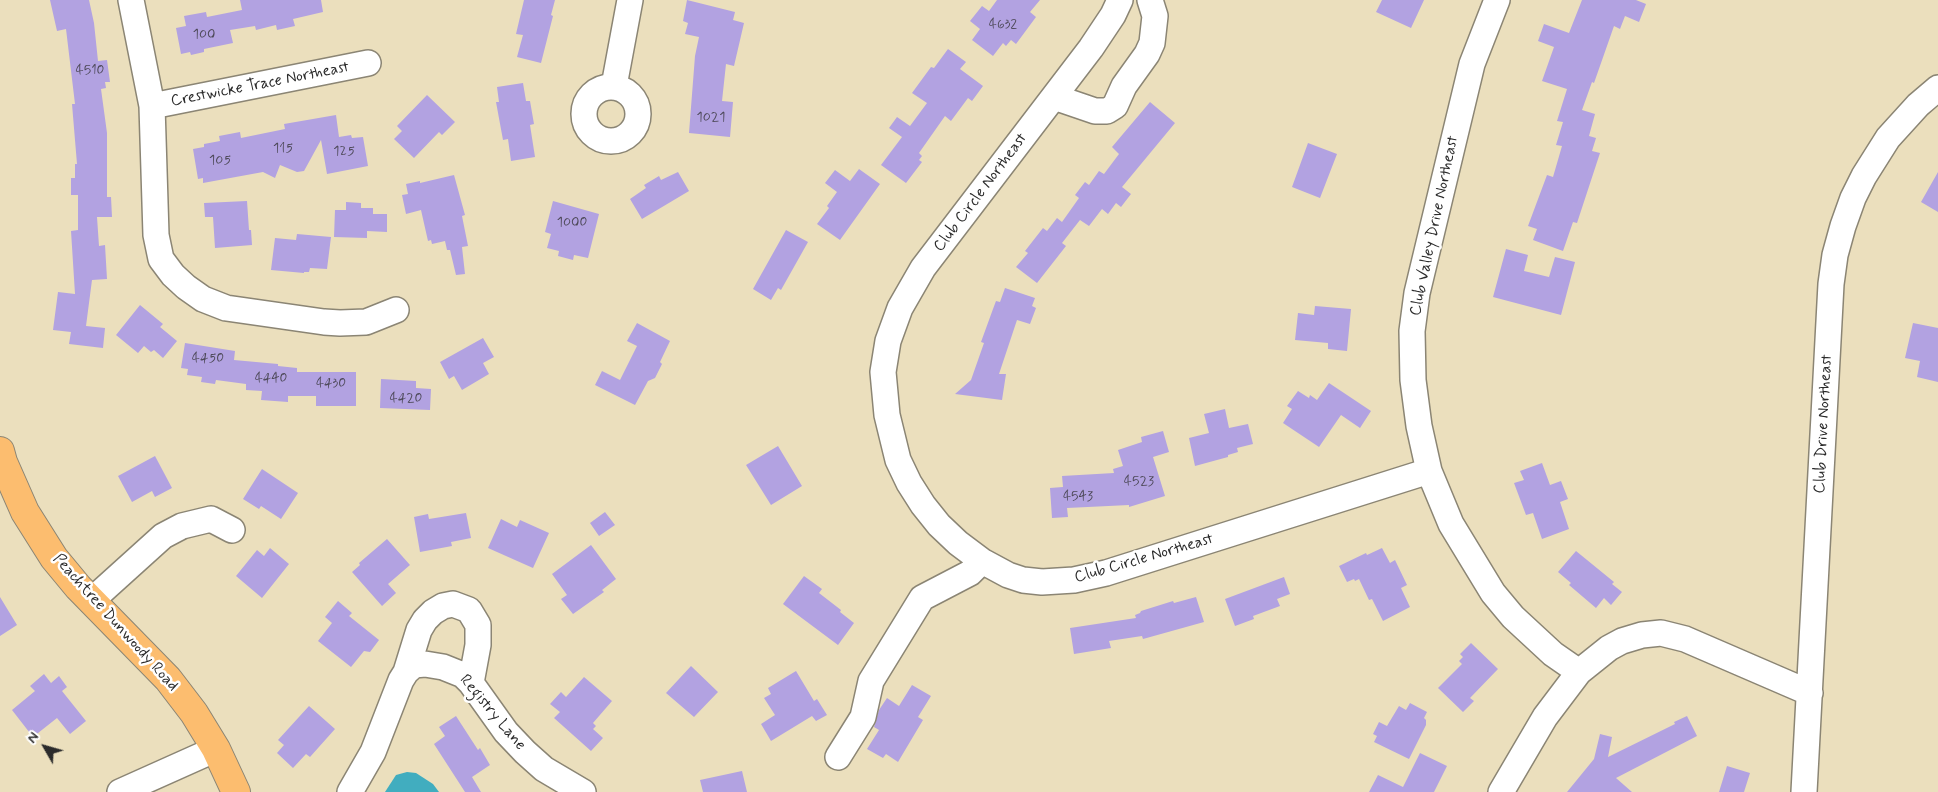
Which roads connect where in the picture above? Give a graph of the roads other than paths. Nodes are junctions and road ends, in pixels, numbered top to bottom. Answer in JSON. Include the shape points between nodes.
{"nodes":[{"id":1,"x":131,"y":0,"type":"edge"},
{"id":2,"x":630,"y":0,"type":"edge"},
{"id":3,"x":1120,"y":0,"type":"edge"},
{"id":4,"x":1150,"y":0,"type":"edge"},
{"id":5,"x":1496,"y":0,"type":"edge"},
{"id":6,"x":368,"y":63,"type":"dead end"},
{"id":7,"x":614,"y":86,"type":"dead end"},
{"id":8,"x":1938,"y":88,"type":"edge"},
{"id":9,"x":1054,"y":97,"type":"junction"},
{"id":10,"x":152,"y":106,"type":"junction"},
{"id":11,"x":396,"y":310,"type":"dead end"},
{"id":12,"x":1,"y":459,"type":"edge"},
{"id":13,"x":1429,"y":472,"type":"junction"},
{"id":14,"x":232,"y":530,"type":"dead end"},
{"id":15,"x":982,"y":561,"type":"junction"},
{"id":16,"x":91,"y":601,"type":"junction"},
{"id":17,"x":406,"y":672,"type":"junction"},
{"id":18,"x":1579,"y":672,"type":"junction"},
{"id":19,"x":471,"y":683,"type":"junction"},
{"id":20,"x":1810,"y":693,"type":"junction"},
{"id":21,"x":216,"y":749,"type":"junction"},
{"id":22,"x":838,"y":757,"type":"dead end"},
{"id":23,"x":120,"y":792,"type":"edge"},
{"id":24,"x":236,"y":792,"type":"edge"},
{"id":25,"x":350,"y":792,"type":"edge"},
{"id":26,"x":583,"y":792,"type":"edge"},
{"id":27,"x":1501,"y":792,"type":"edge"},
{"id":28,"x":1804,"y":792,"type":"edge"}],
"edges":[{"from":1,"to":10,"type":"street"},
{"from":2,"to":7,"type":"street"},
{"from":3,"to":9,"type":"street","name":"Club Circle Northeast","via":[[1091,48]]},
{"from":4,"to":9,"type":"street","via":[[1155,16],[1152,43],[1115,106],[1107,111],[1095,111]]},
{"from":5,"to":13,"type":"street","name":"Club Valley Drive Northeast","via":[[1472,64],[1417,293],[1412,331],[1413,380],[1418,426]]},
{"from":6,"to":10,"type":"street","name":"Crestwicke Trace Northeast"},
{"from":8,"to":20,"type":"street","name":"Club Drive Northeast","via":[[1888,138],[1864,176],[1853,198],[1835,255]]},
{"from":9,"to":15,"type":"street","name":"Club Circle Northeast","via":[[911,286],[888,341],[884,366],[887,416],[898,460],[909,483],[939,525]]},
{"from":10,"to":11,"type":"street","via":[[156,235],[160,259],[186,287],[203,299],[226,308],[324,322],[366,322]]},
{"from":12,"to":16,"type":"main road","name":"Peachtree Dunwoody Road","via":[[24,512],[54,558]]},
{"from":13,"to":15,"type":"street","name":"Club Circle Northeast","via":[[1074,580],[1023,580]]},
{"from":13,"to":18,"type":"street","name":"Club Valley Drive Northeast","via":[[1451,524],[1493,592],[1533,636]]},
{"from":14,"to":16,"type":"street","via":[[212,518],[182,526],[163,536]]},
{"from":15,"to":22,"type":"street","via":[[970,573],[922,598],[871,681],[864,717]]},
{"from":16,"to":21,"type":"main road","name":"Peachtree Dunwoody Road","via":[[168,679],[194,712]]},
{"from":17,"to":19,"type":"street","name":"Registry Lane","via":[[414,665],[434,665],[454,670]]},
{"from":17,"to":19,"type":"street","via":[[425,620],[443,606],[453,604],[469,610],[478,625]]},
{"from":17,"to":25,"type":"street","via":[[373,752]]},
{"from":18,"to":20,"type":"street","via":[[1622,640],[1661,633],[1686,639]]},
{"from":18,"to":27,"type":"street","via":[[1544,717]]},
{"from":19,"to":26,"type":"street","name":"Registry Lane","via":[[506,732],[525,752],[544,769]]},
{"from":20,"to":28,"type":"street","name":"Club Drive Northeast"},
{"from":21,"to":23,"type":"street"},
{"from":21,"to":24,"type":"main road","name":"Peachtree Dunwoody Road"}]}
